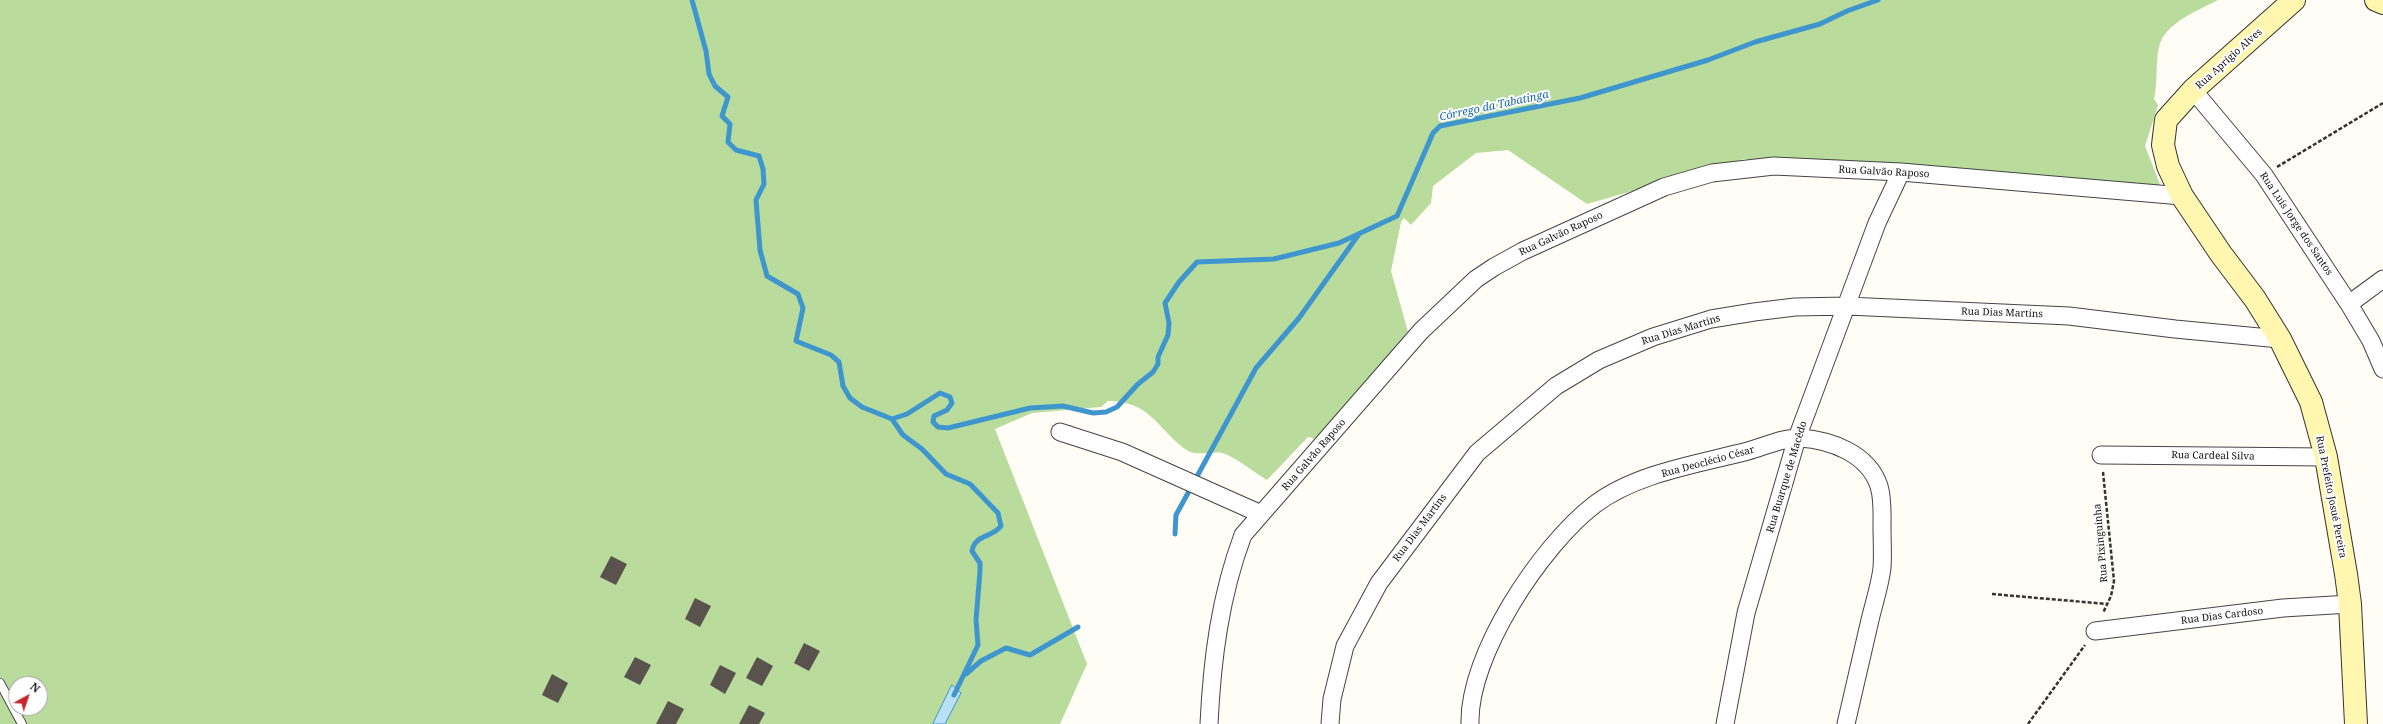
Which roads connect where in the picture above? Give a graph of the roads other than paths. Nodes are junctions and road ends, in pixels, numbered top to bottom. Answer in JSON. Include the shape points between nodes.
{"nodes":[{"id":1,"x":2294,"y":0,"type":"edge"},
{"id":2,"x":2376,"y":0,"type":"edge"},
{"id":3,"x":2383,"y":3,"type":"edge"},
{"id":4,"x":2193,"y":90,"type":"junction"},
{"id":5,"x":2166,"y":120,"type":"joint"},
{"id":6,"x":1901,"y":172,"type":"junction"},
{"id":7,"x":2182,"y":196,"type":"junction"},
{"id":8,"x":2383,"y":279,"type":"edge"},
{"id":9,"x":2349,"y":304,"type":"junction"},
{"id":10,"x":1847,"y":306,"type":"junction"},
{"id":11,"x":2280,"y":340,"type":"junction"},
{"id":12,"x":2383,"y":369,"type":"edge"},
{"id":13,"x":1060,"y":432,"type":"dead end"},
{"id":14,"x":1797,"y":438,"type":"junction"},
{"id":15,"x":2101,"y":455,"type":"road end"},
{"id":16,"x":2326,"y":458,"type":"junction"},
{"id":17,"x":1260,"y":514,"type":"junction"},
{"id":18,"x":2350,"y":604,"type":"junction"},
{"id":19,"x":2095,"y":631,"type":"road end"},
{"id":20,"x":0,"y":683,"type":"edge"},
{"id":21,"x":22,"y":724,"type":"edge"},
{"id":22,"x":1209,"y":724,"type":"edge"},
{"id":23,"x":1330,"y":724,"type":"edge"},
{"id":24,"x":1470,"y":724,"type":"edge"},
{"id":25,"x":1725,"y":724,"type":"edge"},
{"id":26,"x":1846,"y":724,"type":"edge"},
{"id":27,"x":2356,"y":724,"type":"edge"}],
"edges":[{"from":1,"to":4,"type":"street","name":"Rua Aprígio Alves"},
{"from":2,"to":3,"type":"street"},
{"from":4,"to":5,"type":"street","name":"Rua Aprígio Alves"},
{"from":4,"to":9,"type":"street","name":"Rua Luís Jorge dos Santos","via":[[2264,175]]},
{"from":5,"to":7,"type":"street","name":"Rua Prefeito Josué Pereira","via":[[2163,145],[2165,156]]},
{"from":6,"to":7,"type":"street","name":"Rua Galvão Raposo"},
{"from":6,"to":10,"type":"street","name":"Rua Buarque de Macêdo","via":[[1877,223]]},
{"from":6,"to":17,"type":"street","name":"Rua Galvão Raposo","via":[[1774,166],[1712,173],[1664,187],[1494,267],[1459,294],[1421,331],[1302,470]]},
{"from":7,"to":11,"type":"street","name":"Rua Prefeito Josué Pereira","via":[[2255,299]]},
{"from":8,"to":9,"type":"street"},
{"from":9,"to":12,"type":"street","name":"Rua Luís Jorge dos Santos"},
{"from":10,"to":11,"type":"street","name":"Rua Dias Martins","via":[[2069,316]]},
{"from":10,"to":14,"type":"street","name":"Rua Buarque de Macêdo"},
{"from":10,"to":23,"type":"street","name":"Rua Dias Martins","via":[[1795,307],[1711,319],[1653,337],[1599,360],[1550,391],[1476,453],[1379,583],[1345,646],[1332,699]]},
{"from":11,"to":16,"type":"street","name":"Rua Prefeito Josué Pereira","via":[[2311,402]]},
{"from":13,"to":17,"type":"street","via":[[1122,452]]},
{"from":14,"to":24,"type":"street","name":"Rua Deoclécio César","via":[[1666,472],[1622,489],[1596,503],[1574,521],[1534,567],[1514,599],[1473,690]]},
{"from":14,"to":25,"type":"street","name":"Rua Buarque de Macêdo","via":[[1746,613]]},
{"from":14,"to":26,"type":"street","via":[[1831,442],[1861,460],[1879,486],[1882,569]]},
{"from":15,"to":16,"type":"street","name":"Rua Cardeal Silva"},
{"from":16,"to":18,"type":"street","name":"Rua Prefeito Josué Pereira"},
{"from":17,"to":22,"type":"street","name":"Rua Galvão Raposo","via":[[1243,535],[1222,607],[1210,682]]},
{"from":18,"to":19,"type":"street","name":"Rua Dias Cardoso","via":[[2283,608]]},
{"from":18,"to":27,"type":"street","name":"Rua Prefeito Josué Pereira"},
{"from":20,"to":21,"type":"lane"}]}
